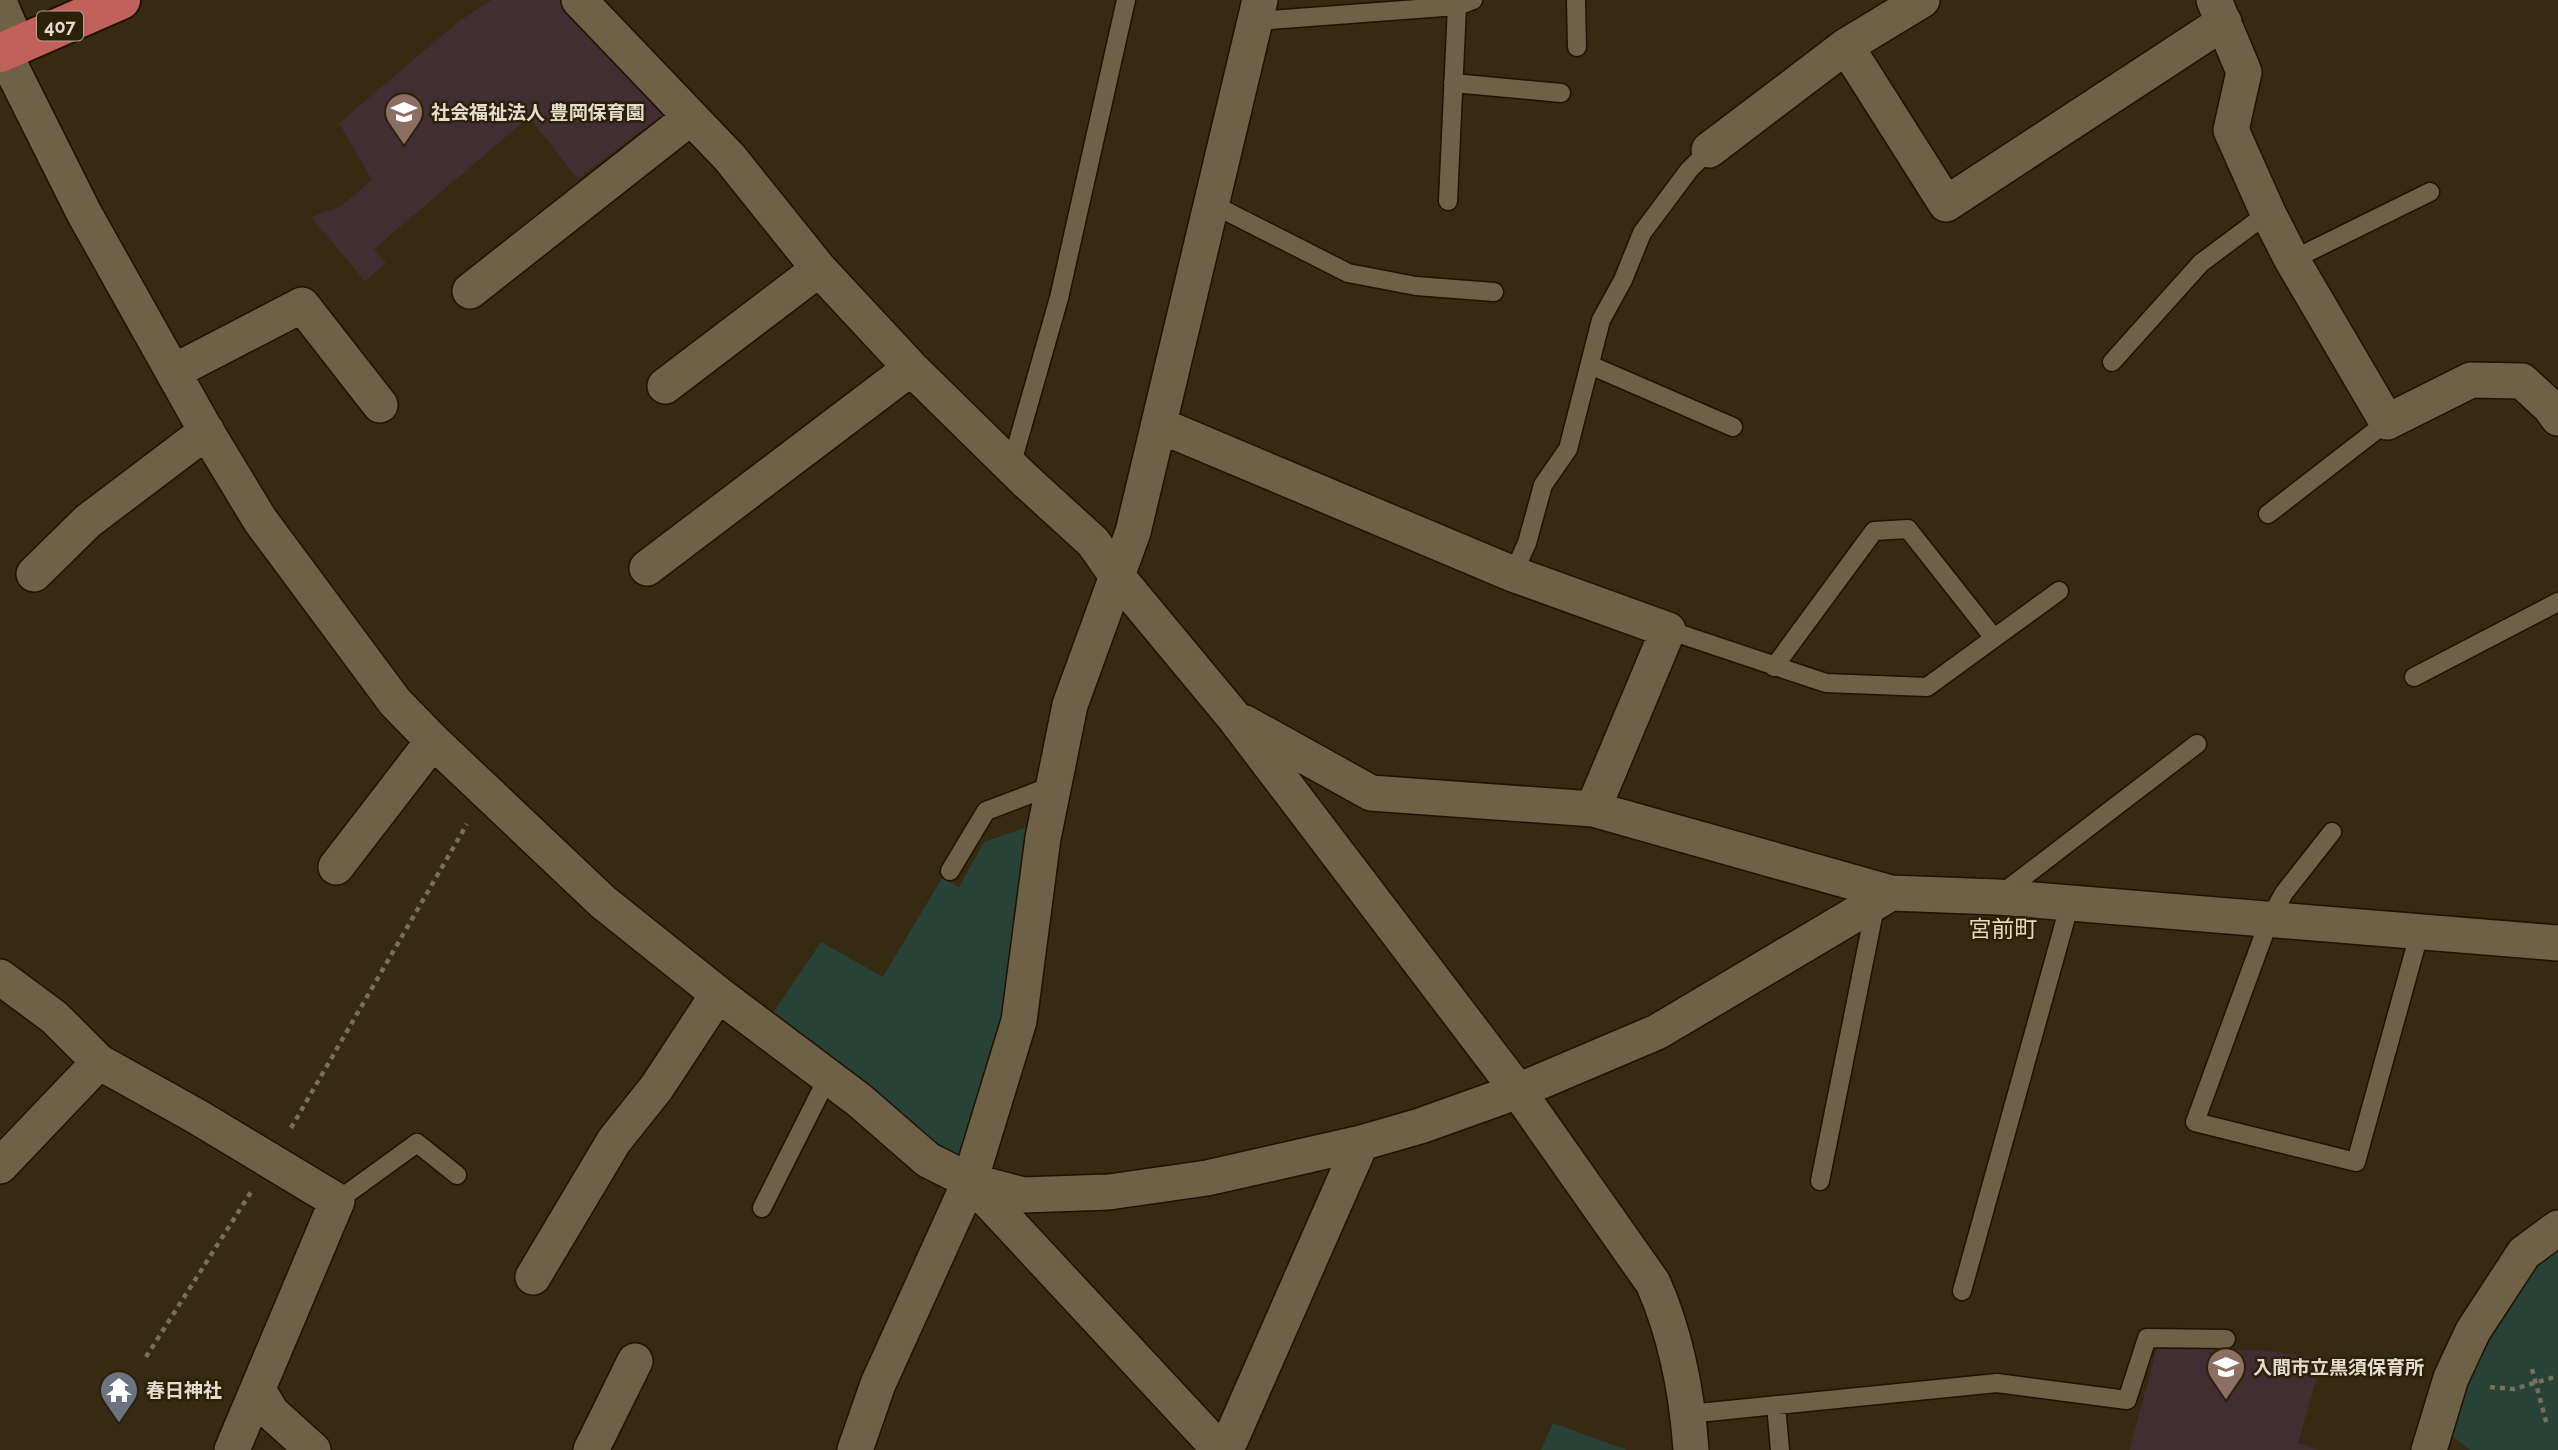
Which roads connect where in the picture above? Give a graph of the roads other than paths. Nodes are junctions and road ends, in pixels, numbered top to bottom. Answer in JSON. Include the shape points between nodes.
{"nodes":[{"id":1,"x":121,"y":0,"type":"edge"},
{"id":2,"x":579,"y":0,"type":"edge"},
{"id":3,"x":1126,"y":0,"type":"edge"},
{"id":4,"x":1576,"y":0,"type":"edge"},
{"id":5,"x":1922,"y":0,"type":"edge"},
{"id":6,"x":1465,"y":3,"type":"edge"},
{"id":7,"x":0,"y":4,"type":"edge"},
{"id":8,"x":1258,"y":10,"type":"edge"},
{"id":9,"x":2219,"y":11,"type":"edge"},
{"id":10,"x":1846,"y":46,"type":"junction"},
{"id":11,"x":1577,"y":47,"type":"dead end"},
{"id":12,"x":7,"y":49,"type":"edge"},
{"id":13,"x":1454,"y":83,"type":"junction"},
{"id":14,"x":1560,"y":93,"type":"dead end"},
{"id":15,"x":691,"y":117,"type":"junction"},
{"id":16,"x":1709,"y":150,"type":"joint"},
{"id":17,"x":2430,"y":192,"type":"dead end"},
{"id":18,"x":1448,"y":201,"type":"dead end"},
{"id":19,"x":1212,"y":204,"type":"junction"},
{"id":20,"x":2268,"y":213,"type":"junction"},
{"id":21,"x":2292,"y":260,"type":"junction"},
{"id":22,"x":819,"y":269,"type":"junction"},
{"id":23,"x":470,"y":291,"type":"dead end"},
{"id":24,"x":1494,"y":292,"type":"dead end"},
{"id":25,"x":2112,"y":362,"type":"dead end"},
{"id":26,"x":1590,"y":365,"type":"junction"},
{"id":27,"x":911,"y":368,"type":"junction"},
{"id":28,"x":173,"y":372,"type":"junction"},
{"id":29,"x":665,"y":386,"type":"dead end"},
{"id":30,"x":380,"y":405,"type":"dead end"},
{"id":31,"x":2558,"y":418,"type":"edge"},
{"id":32,"x":2387,"y":422,"type":"junction"},
{"id":33,"x":1159,"y":425,"type":"junction"},
{"id":34,"x":1732,"y":428,"type":"dead end"},
{"id":35,"x":207,"y":431,"type":"junction"},
{"id":36,"x":1011,"y":466,"type":"junction"},
{"id":37,"x":2268,"y":514,"type":"dead end"},
{"id":38,"x":647,"y":568,"type":"dead end"},
{"id":39,"x":34,"y":574,"type":"dead end"},
{"id":40,"x":1513,"y":574,"type":"junction"},
{"id":41,"x":1116,"y":575,"type":"junction"},
{"id":42,"x":2059,"y":591,"type":"dead end"},
{"id":43,"x":2558,"y":602,"type":"edge"},
{"id":44,"x":1668,"y":631,"type":"junction"},
{"id":45,"x":1994,"y":638,"type":"junction"},
{"id":46,"x":1774,"y":667,"type":"junction"},
{"id":47,"x":2414,"y":677,"type":"dead end"},
{"id":48,"x":1233,"y":716,"type":"junction"},
{"id":49,"x":433,"y":741,"type":"junction"},
{"id":50,"x":2197,"y":744,"type":"dead end"},
{"id":51,"x":1054,"y":785,"type":"junction"},
{"id":52,"x":1593,"y":809,"type":"junction"},
{"id":53,"x":2332,"y":832,"type":"dead end"},
{"id":54,"x":336,"y":867,"type":"dead end"},
{"id":55,"x":950,"y":871,"type":"dead end"},
{"id":56,"x":1997,"y":897,"type":"junction"},
{"id":57,"x":1884,"y":898,"type":"junction"},
{"id":58,"x":2070,"y":904,"type":"junction"},
{"id":59,"x":2270,"y":918,"type":"junction"},
{"id":60,"x":2420,"y":931,"type":"junction"},
{"id":61,"x":2558,"y":943,"type":"edge"},
{"id":62,"x":0,"y":977,"type":"edge"},
{"id":63,"x":718,"y":994,"type":"junction"},
{"id":64,"x":99,"y":1062,"type":"junction"},
{"id":65,"x":828,"y":1077,"type":"junction"},
{"id":66,"x":1518,"y":1091,"type":"junction"},
{"id":67,"x":1360,"y":1143,"type":"junction"},
{"id":68,"x":0,"y":1166,"type":"edge"},
{"id":69,"x":457,"y":1175,"type":"dead end"},
{"id":70,"x":970,"y":1181,"type":"junction"},
{"id":71,"x":1820,"y":1181,"type":"dead end"},
{"id":72,"x":337,"y":1201,"type":"junction"},
{"id":73,"x":762,"y":1208,"type":"dead end"},
{"id":74,"x":2558,"y":1228,"type":"edge"},
{"id":75,"x":533,"y":1277,"type":"dead end"},
{"id":76,"x":1962,"y":1290,"type":"dead end"},
{"id":77,"x":2226,"y":1339,"type":"dead end"},
{"id":78,"x":635,"y":1361,"type":"dead end"},
{"id":79,"x":258,"y":1390,"type":"junction"},
{"id":80,"x":1776,"y":1405,"type":"junction"},
{"id":81,"x":1688,"y":1413,"type":"junction"},
{"id":82,"x":232,"y":1450,"type":"edge"},
{"id":83,"x":313,"y":1450,"type":"edge"},
{"id":84,"x":591,"y":1450,"type":"edge"},
{"id":85,"x":855,"y":1450,"type":"edge"},
{"id":86,"x":1220,"y":1450,"type":"edge"},
{"id":87,"x":1227,"y":1450,"type":"edge"},
{"id":88,"x":1691,"y":1450,"type":"edge"},
{"id":89,"x":1780,"y":1450,"type":"edge"},
{"id":90,"x":2429,"y":1450,"type":"edge"}],
"edges":[{"from":1,"to":12,"type":"highway","number":"407"},
{"from":2,"to":15,"type":"street"},
{"from":3,"to":36,"type":"lane","via":[[1059,298]]},
{"from":4,"to":11,"type":"lane"},
{"from":5,"to":10,"type":"street"},
{"from":6,"to":8,"type":"lane"},
{"from":6,"to":13,"type":"lane"},
{"from":7,"to":12,"type":"street"},
{"from":8,"to":19,"type":"street"},
{"from":9,"to":10,"type":"street","via":[[1946,204]]},
{"from":9,"to":20,"type":"street","via":[[2244,72],[2231,130]]},
{"from":10,"to":16,"type":"street"},
{"from":12,"to":28,"type":"street","via":[[84,213]]},
{"from":13,"to":14,"type":"lane"},
{"from":13,"to":18,"type":"lane"},
{"from":15,"to":22,"type":"street"},
{"from":15,"to":23,"type":"street"},
{"from":16,"to":26,"type":"lane","via":[[1642,233],[1601,320]]},
{"from":17,"to":21,"type":"lane"},
{"from":19,"to":24,"type":"lane","via":[[1348,273],[1416,286]]},
{"from":19,"to":33,"type":"street"},
{"from":20,"to":21,"type":"street"},
{"from":20,"to":25,"type":"lane","via":[[2202,263]]},
{"from":21,"to":32,"type":"street"},
{"from":22,"to":27,"type":"street"},
{"from":22,"to":29,"type":"street"},
{"from":26,"to":34,"type":"lane"},
{"from":26,"to":40,"type":"lane","via":[[1568,449],[1543,485]]},
{"from":27,"to":36,"type":"street"},
{"from":27,"to":38,"type":"street"},
{"from":28,"to":30,"type":"street","via":[[302,305]]},
{"from":28,"to":35,"type":"street"},
{"from":31,"to":32,"type":"street","via":[[2522,381],[2471,380]]},
{"from":32,"to":37,"type":"lane"},
{"from":33,"to":40,"type":"street"},
{"from":33,"to":41,"type":"street","via":[[1133,532]]},
{"from":35,"to":39,"type":"street","via":[[88,522]]},
{"from":35,"to":49,"type":"street","via":[[260,520],[343,635],[395,702]]},
{"from":36,"to":41,"type":"street","via":[[1093,542]]},
{"from":40,"to":44,"type":"street"},
{"from":41,"to":48,"type":"street"},
{"from":41,"to":51,"type":"street","via":[[1070,705]]},
{"from":42,"to":45,"type":"lane"},
{"from":43,"to":47,"type":"lane"},
{"from":44,"to":46,"type":"lane"},
{"from":44,"to":52,"type":"street"},
{"from":45,"to":46,"type":"lane","via":[[1927,687],[1826,683]]},
{"from":45,"to":46,"type":"lane","via":[[1908,529],[1874,531]]},
{"from":48,"to":52,"type":"street","via":[[1371,793]]},
{"from":48,"to":66,"type":"street"},
{"from":49,"to":54,"type":"street"},
{"from":49,"to":63,"type":"street","via":[[603,902]]},
{"from":50,"to":56,"type":"lane"},
{"from":51,"to":55,"type":"lane","via":[[986,811]]},
{"from":51,"to":70,"type":"street","via":[[1019,1021]]},
{"from":52,"to":57,"type":"street"},
{"from":53,"to":59,"type":"lane"},
{"from":56,"to":57,"type":"street"},
{"from":56,"to":58,"type":"street"},
{"from":57,"to":66,"type":"street","via":[[1657,1032]]},
{"from":57,"to":71,"type":"lane"},
{"from":58,"to":59,"type":"street"},
{"from":58,"to":76,"type":"lane"},
{"from":59,"to":60,"type":"street"},
{"from":59,"to":60,"type":"lane","via":[[2195,1122],[2356,1162]]},
{"from":60,"to":61,"type":"street"},
{"from":62,"to":64,"type":"street","via":[[54,1017]]},
{"from":63,"to":65,"type":"street"},
{"from":63,"to":75,"type":"street","via":[[657,1087],[614,1141]]},
{"from":64,"to":68,"type":"street"},
{"from":64,"to":72,"type":"street"},
{"from":65,"to":70,"type":"street","via":[[928,1160]]},
{"from":65,"to":73,"type":"lane"},
{"from":66,"to":67,"type":"street"},
{"from":66,"to":81,"type":"street","via":[[1653,1283],[1668,1317]]},
{"from":67,"to":70,"type":"street","via":[[1207,1178],[1110,1192],[1023,1195]]},
{"from":67,"to":87,"type":"street"},
{"from":69,"to":72,"type":"lane","via":[[417,1143]]},
{"from":70,"to":85,"type":"street","via":[[878,1384]]},
{"from":70,"to":86,"type":"street"},
{"from":72,"to":79,"type":"street"},
{"from":74,"to":90,"type":"street","via":[[2524,1253],[2473,1331],[2451,1378]]},
{"from":77,"to":80,"type":"lane","via":[[2147,1338],[2127,1400],[1997,1383]]},
{"from":78,"to":84,"type":"street"},
{"from":79,"to":82,"type":"street"},
{"from":79,"to":83,"type":"street","via":[[272,1413]]},
{"from":80,"to":81,"type":"lane"},
{"from":80,"to":89,"type":"lane"},
{"from":81,"to":88,"type":"street"}]}
